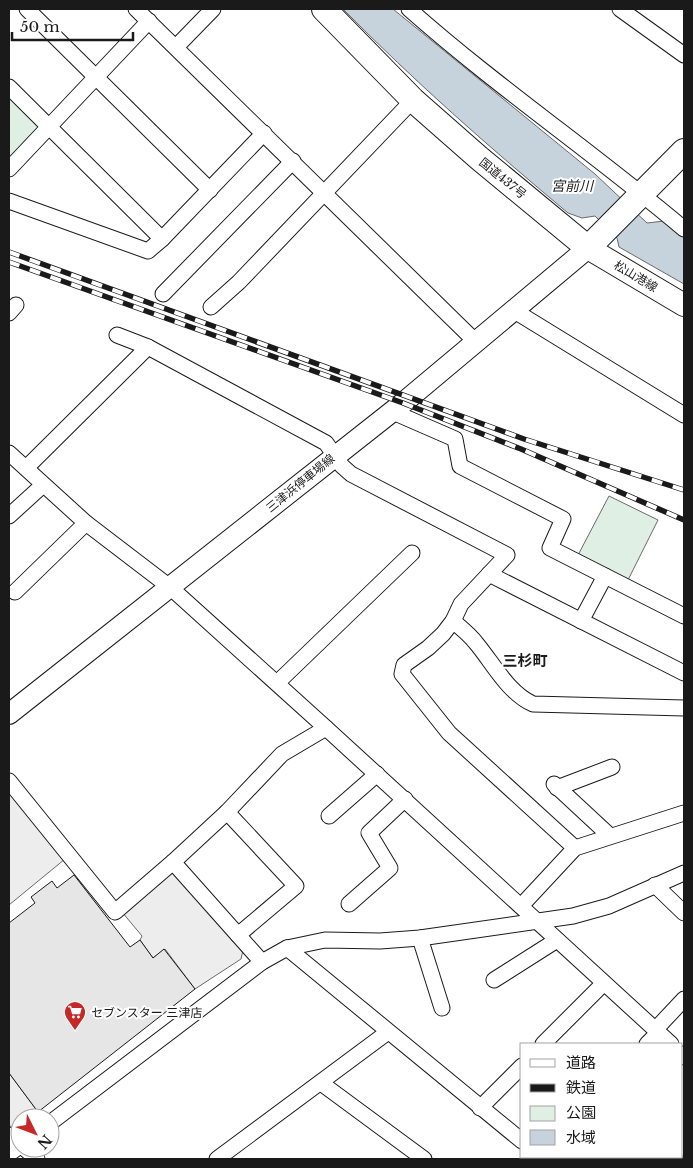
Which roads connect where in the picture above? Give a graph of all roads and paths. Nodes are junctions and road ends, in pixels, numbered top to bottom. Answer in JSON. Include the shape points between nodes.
{"nodes":[{"id":1,"x":27,"y":9,"type":"edge"},
{"id":2,"x":136,"y":9,"type":"edge"},
{"id":3,"x":213,"y":9,"type":"edge"},
{"id":4,"x":324,"y":9,"type":"edge"},
{"id":5,"x":409,"y":9,"type":"edge"},
{"id":6,"x":620,"y":9,"type":"edge"},
{"id":7,"x":149,"y":21,"type":"junction"},
{"id":8,"x":176,"y":47,"type":"junction"},
{"id":9,"x":684,"y":55,"type":"edge"},
{"id":10,"x":96,"y":77,"type":"junction"},
{"id":11,"x":9,"y":87,"type":"edge"},
{"id":12,"x":413,"y":100,"type":"junction"},
{"id":13,"x":49,"y":126,"type":"junction"},
{"id":14,"x":264,"y":133,"type":"junction"},
{"id":15,"x":684,"y":151,"type":"edge"},
{"id":16,"x":293,"y":161,"type":"junction"},
{"id":17,"x":9,"y":169,"type":"edge"},
{"id":18,"x":210,"y":190,"type":"junction"},
{"id":19,"x":324,"y":192,"type":"junction"},
{"id":20,"x":641,"y":196,"type":"junction"},
{"id":21,"x":9,"y":201,"type":"edge"},
{"id":22,"x":684,"y":229,"type":"edge"},
{"id":23,"x":162,"y":239,"type":"junction"},
{"id":24,"x":593,"y":243,"type":"junction"},
{"id":25,"x":163,"y":294,"type":"dead end"},
{"id":26,"x":684,"y":305,"type":"edge"},
{"id":27,"x":212,"y":308,"type":"dead end"},
{"id":28,"x":513,"y":310,"type":"junction"},
{"id":29,"x":118,"y":335,"type":"dead end"},
{"id":30,"x":476,"y":342,"type":"junction"},
{"id":31,"x":148,"y":347,"type":"junction"},
{"id":32,"x":393,"y":412,"type":"junction"},
{"id":33,"x":684,"y":415,"type":"edge"},
{"id":34,"x":9,"y":453,"type":"edge"},
{"id":35,"x":334,"y":456,"type":"junction"},
{"id":36,"x":26,"y":468,"type":"junction"},
{"id":37,"x":43,"y":485,"type":"junction"},
{"id":38,"x":9,"y":516,"type":"edge"},
{"id":39,"x":86,"y":523,"type":"junction"},
{"id":40,"x":412,"y":553,"type":"dead end"},
{"id":41,"x":489,"y":574,"type":"junction"},
{"id":42,"x":605,"y":576,"type":"junction"},
{"id":43,"x":171,"y":588,"type":"junction"},
{"id":44,"x":15,"y":592,"type":"dead end"},
{"id":45,"x":684,"y":616,"type":"edge"},
{"id":46,"x":453,"y":621,"type":"junction"},
{"id":47,"x":581,"y":621,"type":"junction"},
{"id":48,"x":684,"y":673,"type":"edge"},
{"id":49,"x":277,"y":684,"type":"junction"},
{"id":50,"x":684,"y":708,"type":"edge"},
{"id":51,"x":9,"y":714,"type":"edge"},
{"id":52,"x":326,"y":728,"type":"junction"},
{"id":53,"x":612,"y":767,"type":"dead end"},
{"id":54,"x":377,"y":774,"type":"junction"},
{"id":55,"x":9,"y":782,"type":"edge"},
{"id":56,"x":404,"y":800,"type":"junction"},
{"id":57,"x":226,"y":812,"type":"junction"},
{"id":58,"x":684,"y":813,"type":"edge"},
{"id":59,"x":328,"y":816,"type":"dead end"},
{"id":60,"x":610,"y":836,"type":"junction"},
{"id":61,"x":574,"y":848,"type":"junction"},
{"id":62,"x":173,"y":862,"type":"junction"},
{"id":63,"x":684,"y":873,"type":"edge"},
{"id":64,"x":656,"y":885,"type":"junction"},
{"id":65,"x":349,"y":904,"type":"dead end"},
{"id":66,"x":521,"y":906,"type":"junction"},
{"id":67,"x":684,"y":913,"type":"edge"},
{"id":68,"x":536,"y":920,"type":"junction"},
{"id":69,"x":238,"y":936,"type":"junction"},
{"id":70,"x":420,"y":938,"type":"junction"},
{"id":71,"x":557,"y":940,"type":"junction"},
{"id":72,"x":287,"y":948,"type":"junction"},
{"id":73,"x":262,"y":962,"type":"junction"},
{"id":74,"x":494,"y":980,"type":"dead end"},
{"id":75,"x":604,"y":983,"type":"junction"},
{"id":76,"x":684,"y":999,"type":"edge"},
{"id":77,"x":442,"y":1008,"type":"dead end"},
{"id":78,"x":657,"y":1031,"type":"junction"},
{"id":79,"x":388,"y":1032,"type":"junction"},
{"id":80,"x":544,"y":1043,"type":"edge"},
{"id":81,"x":648,"y":1043,"type":"edge"},
{"id":82,"x":670,"y":1043,"type":"edge"},
{"id":83,"x":520,"y":1068,"type":"edge"},
{"id":84,"x":321,"y":1083,"type":"junction"},
{"id":85,"x":480,"y":1108,"type":"junction"},
{"id":86,"x":60,"y":1115,"type":"edge"},
{"id":87,"x":520,"y":1140,"type":"edge"},
{"id":88,"x":217,"y":1159,"type":"edge"},
{"id":89,"x":424,"y":1159,"type":"edge"}],
"edges":[{"from":1,"to":10,"type":"street"},
{"from":2,"to":7,"type":"street"},
{"from":3,"to":8,"type":"street"},
{"from":4,"to":12,"type":"highway","name":"国道437号"},
{"from":5,"to":20,"type":"street","via":[[460,54]]},
{"from":6,"to":9,"type":"street"},
{"from":7,"to":8,"type":"street"},
{"from":7,"to":10,"type":"street"},
{"from":8,"to":14,"type":"street"},
{"from":10,"to":13,"type":"street"},
{"from":10,"to":18,"type":"street"},
{"from":11,"to":13,"type":"street"},
{"from":12,"to":19,"type":"street"},
{"from":12,"to":24,"type":"highway","name":"国道437号","via":[[478,158]]},
{"from":13,"to":17,"type":"street"},
{"from":13,"to":23,"type":"street"},
{"from":14,"to":16,"type":"street"},
{"from":14,"to":18,"type":"street"},
{"from":15,"to":20,"type":"highway"},
{"from":16,"to":19,"type":"street"},
{"from":16,"to":25,"type":"street"},
{"from":18,"to":23,"type":"street"},
{"from":19,"to":27,"type":"street"},
{"from":19,"to":30,"type":"street"},
{"from":20,"to":22,"type":"street"},
{"from":20,"to":24,"type":"highway"},
{"from":21,"to":23,"type":"street","via":[[148,251]]},
{"from":24,"to":26,"type":"main road","name":"松山港線"},
{"from":24,"to":28,"type":"main road","name":"三津浜停車場線"},
{"from":28,"to":30,"type":"main road","name":"三津浜停車場線"},
{"from":28,"to":33,"type":"street"},
{"from":29,"to":31,"type":"street"},
{"from":30,"to":32,"type":"main road","name":"三津浜停車場線"},
{"from":31,"to":35,"type":"street","via":[[326,443]]},
{"from":31,"to":36,"type":"street"},
{"from":32,"to":35,"type":"main road","name":"三津浜停車場線"},
{"from":32,"to":42,"type":"street","via":[[455,439],[460,466],[563,519],[550,548]]},
{"from":34,"to":36,"type":"street"},
{"from":35,"to":41,"type":"street","via":[[351,474],[508,555]]},
{"from":35,"to":43,"type":"main road","name":"三津浜停車場線"},
{"from":36,"to":37,"type":"street"},
{"from":37,"to":38,"type":"street"},
{"from":37,"to":39,"type":"street"},
{"from":39,"to":43,"type":"street"},
{"from":39,"to":44,"type":"street"},
{"from":40,"to":49,"type":"street"},
{"from":41,"to":46,"type":"street","via":[[461,604]]},
{"from":41,"to":47,"type":"street"},
{"from":42,"to":45,"type":"street"},
{"from":42,"to":47,"type":"street"},
{"from":43,"to":49,"type":"street"},
{"from":43,"to":51,"type":"main road","name":"三津浜停車場線"},
{"from":46,"to":50,"type":"street","via":[[476,642],[513,690],[533,704]]},
{"from":46,"to":61,"type":"street","via":[[428,648],[404,664],[402,674],[449,733]]},
{"from":47,"to":48,"type":"street"},
{"from":49,"to":52,"type":"street"},
{"from":52,"to":54,"type":"street"},
{"from":52,"to":57,"type":"street","via":[[282,754]]},
{"from":53,"to":60,"type":"street","via":[[556,786]]},
{"from":54,"to":56,"type":"street"},
{"from":54,"to":59,"type":"street"},
{"from":55,"to":62,"type":"street","via":[[114,912]]},
{"from":56,"to":65,"type":"street","via":[[369,833],[390,868]]},
{"from":56,"to":66,"type":"street"},
{"from":57,"to":62,"type":"street"},
{"from":57,"to":69,"type":"street","via":[[296,886]]},
{"from":58,"to":60,"type":"street"},
{"from":60,"to":61,"type":"street"},
{"from":61,"to":66,"type":"street"},
{"from":62,"to":69,"type":"street"},
{"from":63,"to":64,"type":"street"},
{"from":64,"to":67,"type":"street"},
{"from":64,"to":68,"type":"street","via":[[609,906],[573,916]]},
{"from":66,"to":68,"type":"street"},
{"from":68,"to":70,"type":"street"},
{"from":68,"to":71,"type":"street"},
{"from":69,"to":73,"type":"street"},
{"from":70,"to":72,"type":"street","via":[[325,940]]},
{"from":70,"to":77,"type":"street"},
{"from":71,"to":74,"type":"street"},
{"from":71,"to":75,"type":"street"},
{"from":72,"to":73,"type":"street"},
{"from":72,"to":79,"type":"street"},
{"from":73,"to":86,"type":"street"},
{"from":75,"to":78,"type":"street"},
{"from":75,"to":80,"type":"street"},
{"from":76,"to":78,"type":"street"},
{"from":78,"to":81,"type":"street"},
{"from":78,"to":82,"type":"street"},
{"from":79,"to":84,"type":"street"},
{"from":79,"to":85,"type":"street"},
{"from":83,"to":85,"type":"street"},
{"from":84,"to":88,"type":"street"},
{"from":84,"to":89,"type":"street"},
{"from":85,"to":87,"type":"street"}]}
